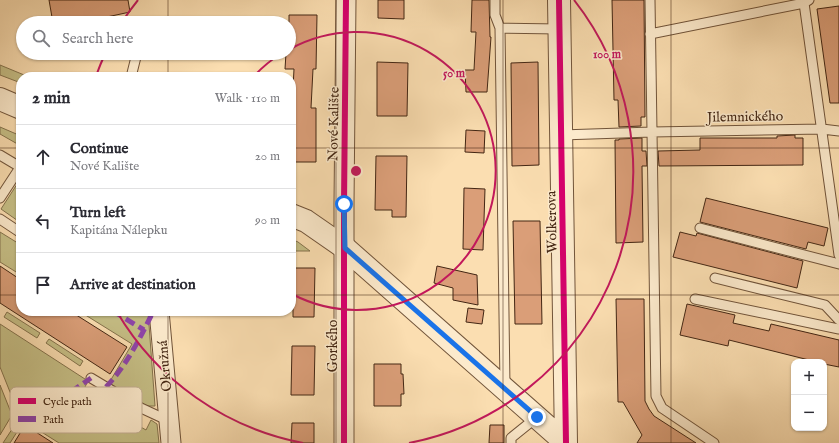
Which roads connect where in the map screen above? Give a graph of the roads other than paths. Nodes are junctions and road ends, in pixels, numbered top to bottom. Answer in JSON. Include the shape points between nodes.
{"nodes":[{"id":1,"x":346,"y":0,"type":"edge"},
{"id":2,"x":495,"y":0,"type":"edge"},
{"id":3,"x":559,"y":0,"type":"edge"},
{"id":4,"x":650,"y":0,"type":"edge"},
{"id":5,"x":807,"y":1,"type":"edge"},
{"id":6,"x":500,"y":28,"type":"junction"},
{"id":7,"x":560,"y":29,"type":"junction"},
{"id":8,"x":650,"y":34,"type":"junction"},
{"id":9,"x":135,"y":60,"type":"edge"},
{"id":10,"x":132,"y":72,"type":"edge"},
{"id":11,"x":0,"y":99,"type":"edge"},
{"id":12,"x":16,"y":106,"type":"edge"},
{"id":13,"x":822,"y":129,"type":"junction"},
{"id":14,"x":839,"y":131,"type":"edge"},
{"id":15,"x":652,"y":132,"type":"junction"},
{"id":16,"x":561,"y":134,"type":"junction"},
{"id":17,"x":0,"y":155,"type":"edge"},
{"id":18,"x":16,"y":164,"type":"edge"},
{"id":19,"x":16,"y":174,"type":"edge"},
{"id":20,"x":0,"y":198,"type":"edge"},
{"id":21,"x":296,"y":218,"type":"edge"},
{"id":22,"x":0,"y":219,"type":"edge"},
{"id":23,"x":700,"y":228,"type":"dead end"},
{"id":24,"x":16,"y":230,"type":"edge"},
{"id":25,"x":345,"y":248,"type":"junction"},
{"id":26,"x":839,"y":255,"type":"edge"},
{"id":27,"x":839,"y":264,"type":"edge"},
{"id":28,"x":715,"y":278,"type":"dead end"},
{"id":29,"x":695,"y":299,"type":"dead end"},
{"id":30,"x":159,"y":316,"type":"edge"},
{"id":31,"x":839,"y":320,"type":"edge"},
{"id":32,"x":839,"y":329,"type":"edge"},
{"id":33,"x":91,"y":378,"type":"dead end"},
{"id":34,"x":106,"y":387,"type":"edge"},
{"id":35,"x":504,"y":389,"type":"junction"},
{"id":36,"x":142,"y":408,"type":"edge"},
{"id":37,"x":537,"y":417,"type":"junction"},
{"id":38,"x":169,"y":421,"type":"junction"},
{"id":39,"x":171,"y":443,"type":"edge"},
{"id":40,"x":344,"y":443,"type":"edge"},
{"id":41,"x":511,"y":443,"type":"edge"},
{"id":42,"x":566,"y":443,"type":"edge"},
{"id":43,"x":714,"y":443,"type":"edge"}],
"edges":[{"from":1,"to":25,"type":"street","name":"Nové Kalište"},
{"from":2,"to":6,"type":"lane","via":[[495,15]]},
{"from":3,"to":7,"type":"street","name":"Wolkerova"},
{"from":4,"to":8,"type":"lane"},
{"from":5,"to":8,"type":"lane"},
{"from":5,"to":13,"type":"lane"},
{"from":6,"to":7,"type":"lane"},
{"from":6,"to":35,"type":"lane"},
{"from":7,"to":16,"type":"street","name":"Wolkerova"},
{"from":8,"to":15,"type":"lane"},
{"from":9,"to":10,"type":"lane"},
{"from":11,"to":12,"type":"street"},
{"from":13,"to":14,"type":"lane","name":"Jilemnického"},
{"from":13,"to":15,"type":"lane","name":"Jilemnického"},
{"from":13,"to":26,"type":"lane"},
{"from":15,"to":16,"type":"lane"},
{"from":15,"to":43,"type":"lane","via":[[656,396],[662,408]]},
{"from":16,"to":42,"type":"street","name":"Wolkerova"},
{"from":17,"to":18,"type":"lane"},
{"from":19,"to":20,"type":"lane"},
{"from":21,"to":25,"type":"street","via":[[306,221]]},
{"from":22,"to":24,"type":"lane"},
{"from":23,"to":27,"type":"lane"},
{"from":25,"to":35,"type":"street"},
{"from":25,"to":40,"type":"street","name":"Gorkého"},
{"from":28,"to":31,"type":"lane","via":[[825,306]]},
{"from":29,"to":32,"type":"lane"},
{"from":30,"to":38,"type":"street","name":"Okružná"},
{"from":33,"to":34,"type":"lane"},
{"from":35,"to":37,"type":"street"},
{"from":36,"to":38,"type":"lane"},
{"from":37,"to":41,"type":"lane","via":[[511,438]]},
{"from":37,"to":42,"type":"street"},
{"from":38,"to":39,"type":"street","name":"Okružná"}]}
